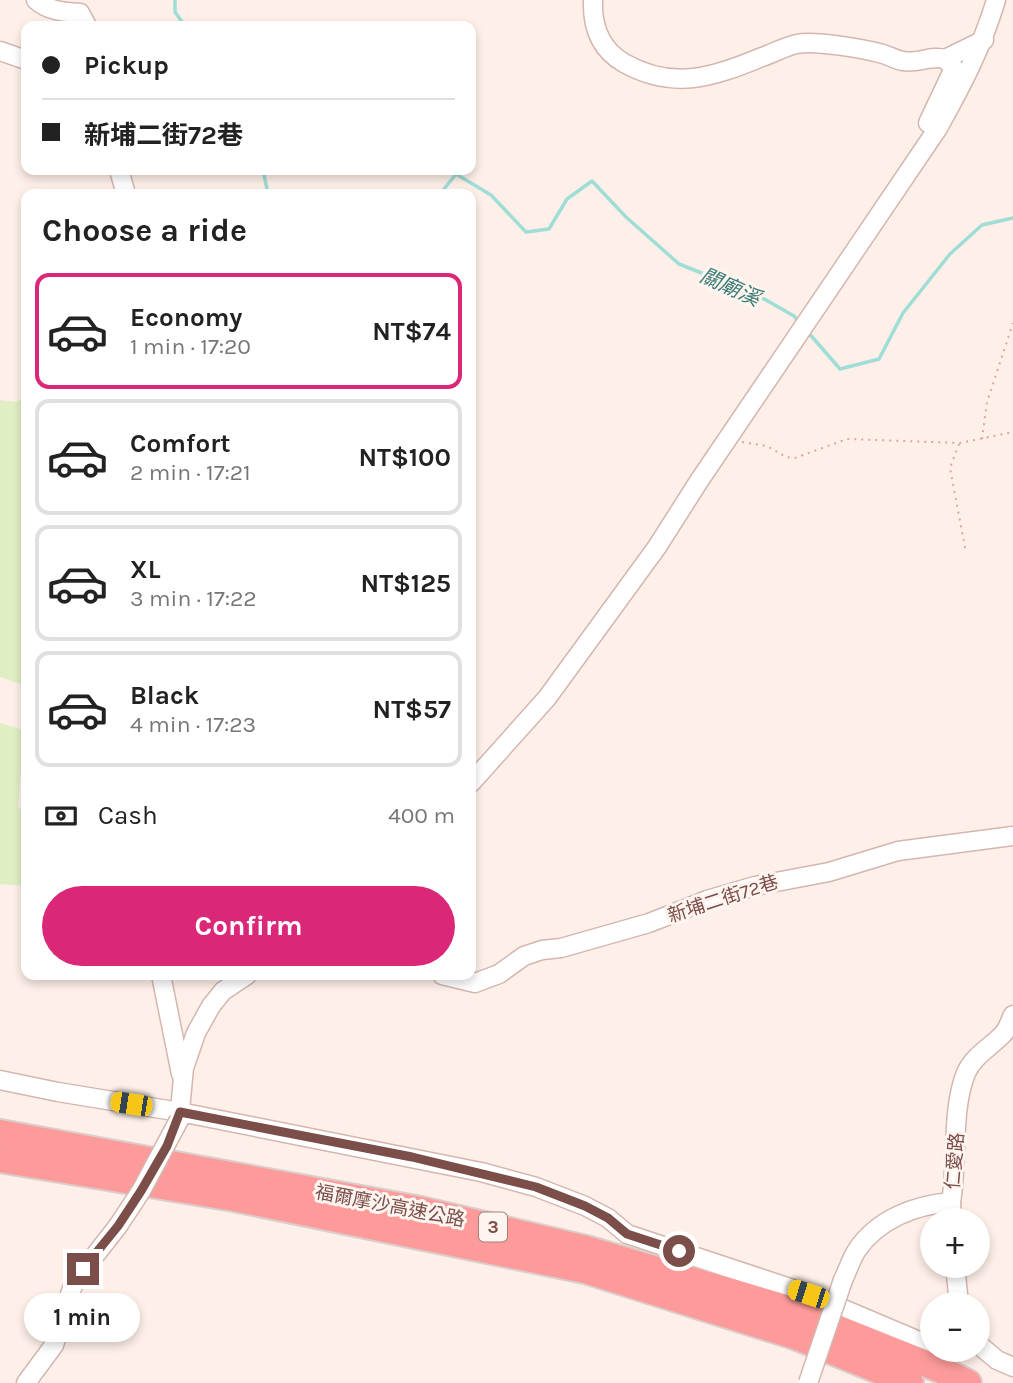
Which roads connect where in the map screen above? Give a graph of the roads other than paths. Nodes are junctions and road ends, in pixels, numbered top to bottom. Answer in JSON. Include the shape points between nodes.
{"nodes":[{"id":1,"x":36,"y":0,"type":"edge"},
{"id":2,"x":593,"y":0,"type":"edge"},
{"id":3,"x":996,"y":0,"type":"edge"},
{"id":4,"x":84,"y":21,"type":"edge"},
{"id":5,"x":984,"y":40,"type":"junction"},
{"id":6,"x":0,"y":51,"type":"edge"},
{"id":7,"x":21,"y":58,"type":"edge"},
{"id":8,"x":945,"y":59,"type":"junction"},
{"id":9,"x":916,"y":148,"type":"dead end"},
{"id":10,"x":476,"y":777,"type":"edge"},
{"id":11,"x":1013,"y":836,"type":"edge"},
{"id":12,"x":162,"y":980,"type":"edge"},
{"id":13,"x":240,"y":980,"type":"edge"},
{"id":14,"x":463,"y":980,"type":"edge"},
{"id":15,"x":1013,"y":1015,"type":"edge"},
{"id":16,"x":0,"y":1080,"type":"edge"},
{"id":17,"x":183,"y":1084,"type":"junction"},
{"id":18,"x":180,"y":1116,"type":"junction"},
{"id":19,"x":0,"y":1133,"type":"edge"},
{"id":20,"x":0,"y":1159,"type":"edge"},
{"id":21,"x":941,"y":1208,"type":"edge"},
{"id":22,"x":952,"y":1208,"type":"edge"},
{"id":23,"x":920,"y":1341,"type":"edge"},
{"id":24,"x":990,"y":1354,"type":"edge"},
{"id":25,"x":1013,"y":1367,"type":"edge"},
{"id":26,"x":26,"y":1383,"type":"edge"},
{"id":27,"x":808,"y":1383,"type":"edge"},
{"id":28,"x":910,"y":1383,"type":"edge"},
{"id":29,"x":968,"y":1383,"type":"edge"}],
"edges":[{"from":1,"to":4,"type":"street","via":[[62,12],[80,12]]},
{"from":2,"to":8,"type":"street","via":[[593,24],[601,42],[618,60],[642,74],[669,80],[720,74],[798,43],[852,48],[901,61]]},
{"from":3,"to":5,"type":"street"},
{"from":5,"to":8,"type":"street"},
{"from":5,"to":10,"type":"street","via":[[938,128],[657,547],[547,698]]},
{"from":6,"to":7,"type":"street"},
{"from":8,"to":9,"type":"street","via":[[954,68]]},
{"from":11,"to":14,"type":"street","name":"新埔二街72巷","via":[[898,851],[829,872],[755,886],[649,923],[524,956],[499,974],[475,983]]},
{"from":12,"to":17,"type":"street"},
{"from":13,"to":17,"type":"street","via":[[223,991],[196,1033]]},
{"from":15,"to":22,"type":"street","name":"仁愛路","via":[[1005,1032],[967,1070],[960,1095]]},
{"from":16,"to":18,"type":"street"},
{"from":17,"to":18,"type":"street"},
{"from":18,"to":23,"type":"street","via":[[412,1157],[536,1187],[585,1206],[627,1234],[808,1294]]},
{"from":18,"to":26,"type":"street","bridge":true,"via":[[148,1180],[74,1282],[54,1345]]},
{"from":19,"to":29,"type":"highway","name":"福爾摩沙高速公路","number":"3","via":[[421,1210],[586,1249],[789,1309]]},
{"from":20,"to":28,"type":"highway","name":"福爾摩沙高速公路","number":"3","via":[[234,1198],[585,1270],[795,1335]]},
{"from":21,"to":27,"type":"street","name":"仁愛路","bridge":true,"via":[[927,1204],[905,1212],[881,1226],[857,1250]]},
{"from":24,"to":25,"type":"street"}]}
